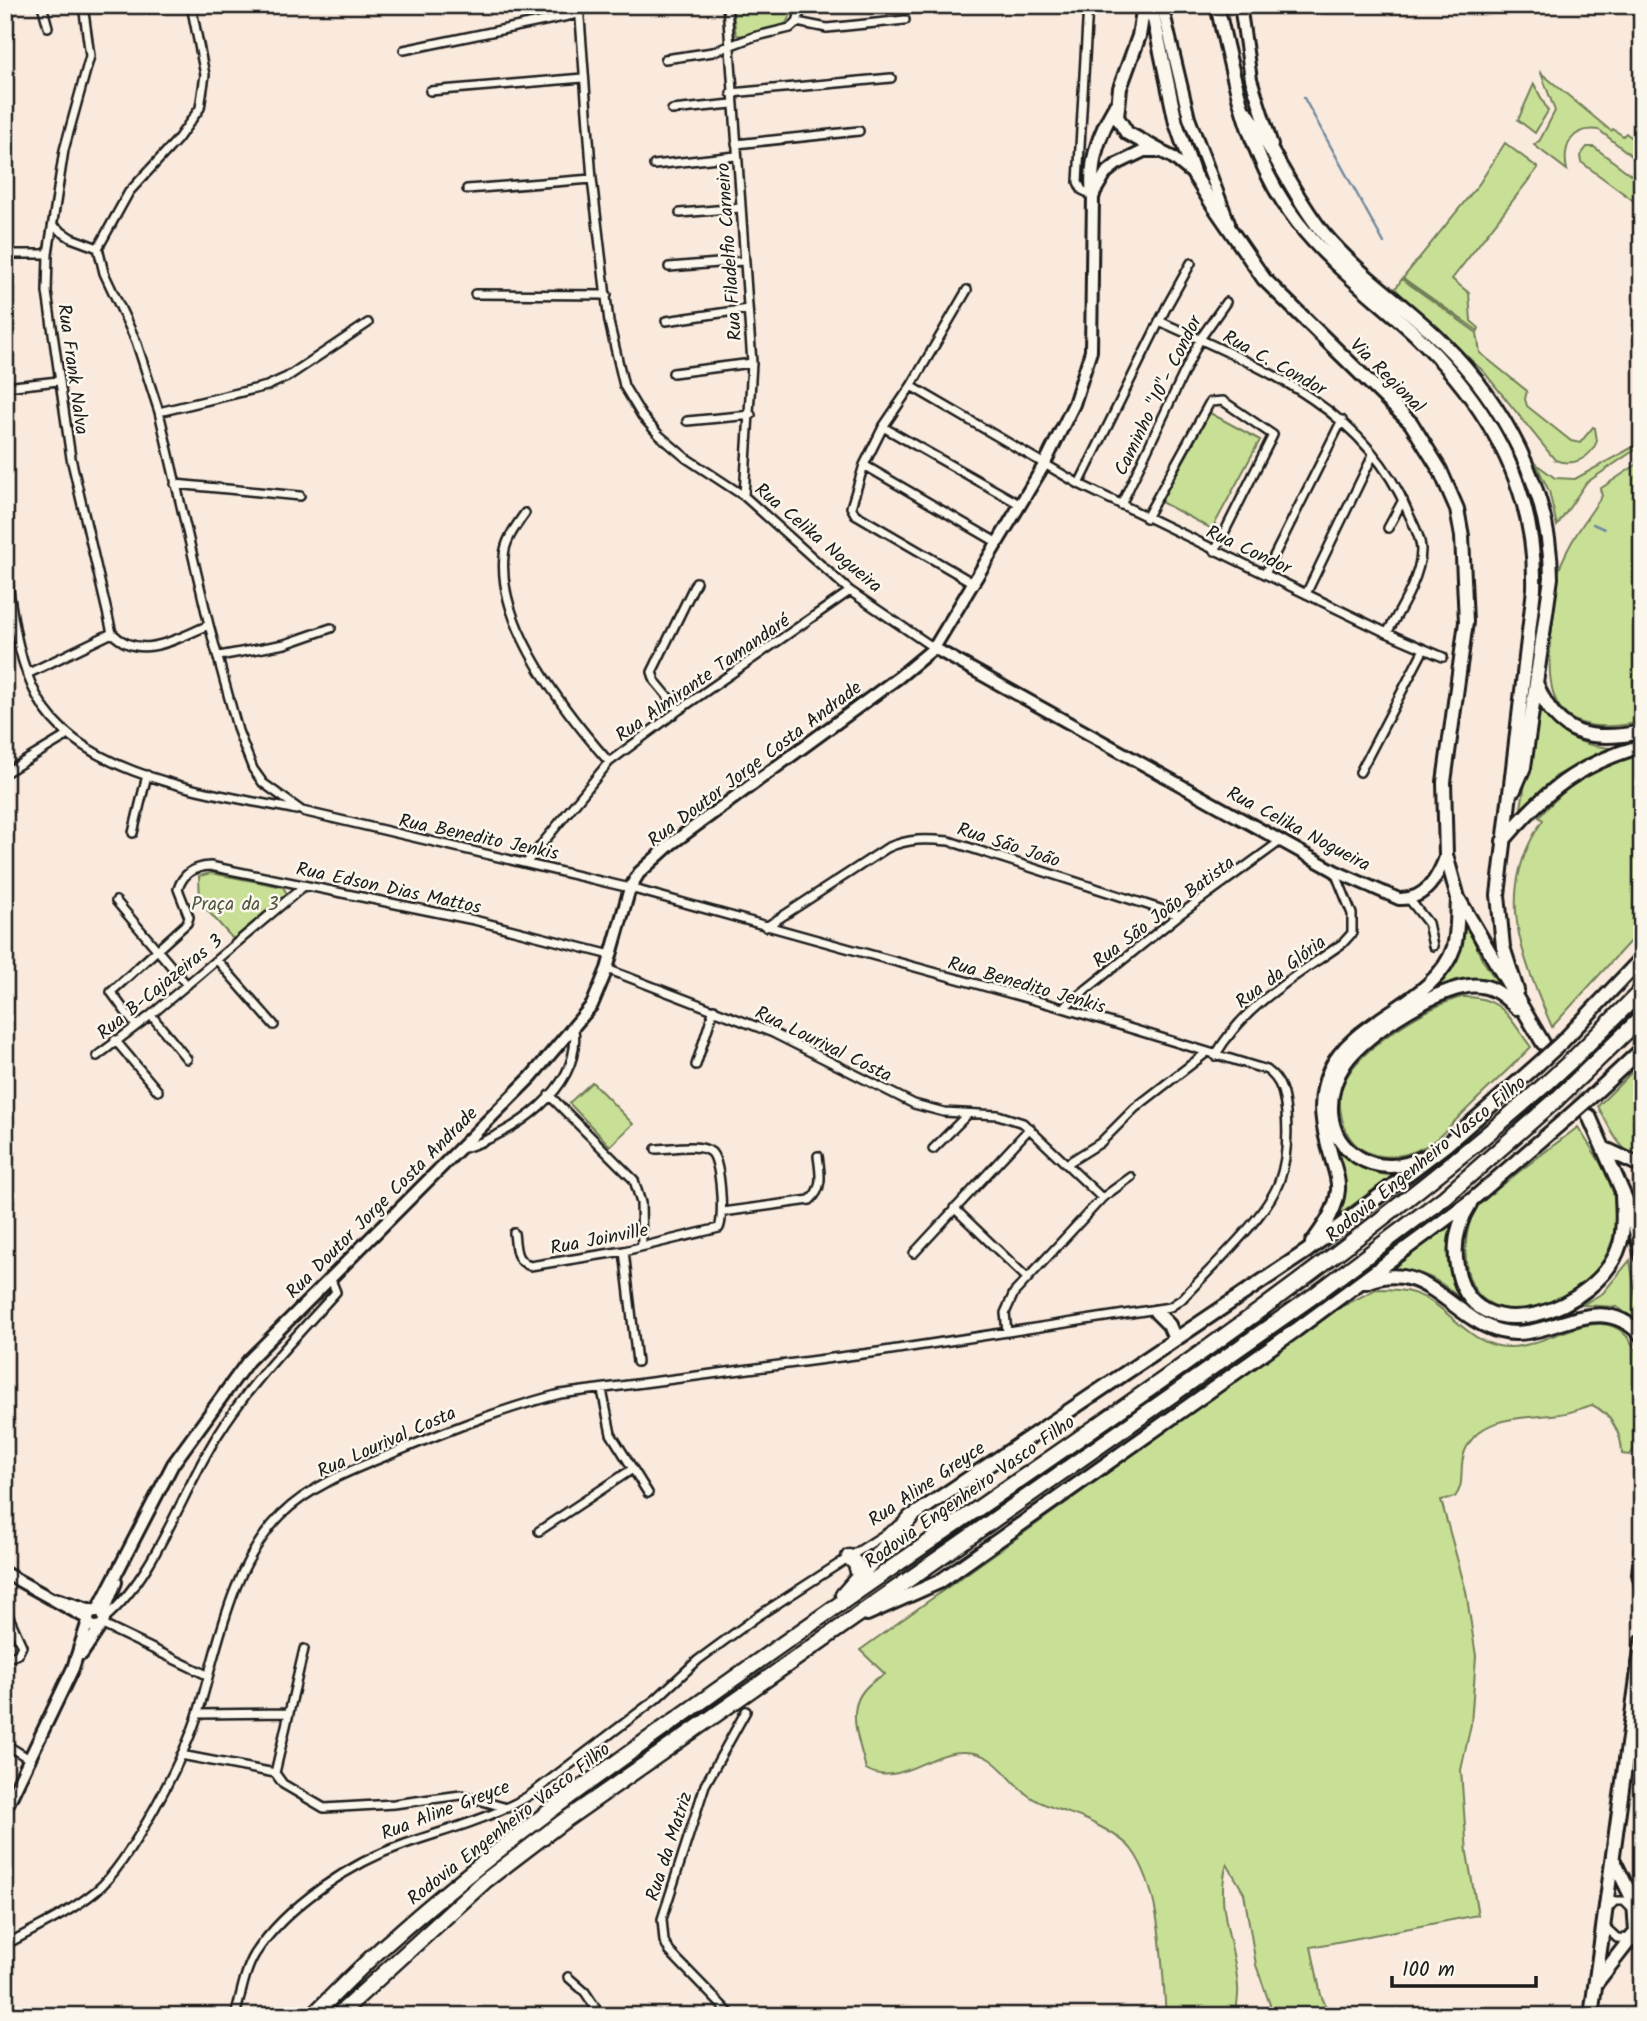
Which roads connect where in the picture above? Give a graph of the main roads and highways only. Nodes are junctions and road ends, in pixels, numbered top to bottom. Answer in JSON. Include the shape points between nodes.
{"nodes":[{"id":1,"x":1144,"y":5,"type":"edge"},
{"id":2,"x":1151,"y":5,"type":"edge"},
{"id":3,"x":1162,"y":5,"type":"edge"},
{"id":4,"x":1217,"y":5,"type":"edge"},
{"id":5,"x":1240,"y":5,"type":"edge"},
{"id":6,"x":1116,"y":104,"type":"junction"},
{"id":7,"x":1242,"y":105,"type":"junction"},
{"id":8,"x":1273,"y":148,"type":"junction"},
{"id":9,"x":1160,"y":151,"type":"junction"},
{"id":10,"x":1194,"y":175,"type":"junction"},
{"id":11,"x":1093,"y":195,"type":"junction"},
{"id":12,"x":1237,"y":243,"type":"junction"},
{"id":13,"x":934,"y":648,"type":"junction"},
{"id":14,"x":1537,"y":685,"type":"junction"},
{"id":15,"x":1642,"y":732,"type":"edge"},
{"id":16,"x":1642,"y":746,"type":"edge"},
{"id":17,"x":1510,"y":796,"type":"junction"},
{"id":18,"x":1502,"y":841,"type":"junction"},
{"id":19,"x":1446,"y":855,"type":"junction"},
{"id":20,"x":1458,"y":898,"type":"junction"},
{"id":21,"x":1642,"y":958,"type":"edge"},
{"id":22,"x":1642,"y":990,"type":"edge"},
{"id":23,"x":1525,"y":1014,"type":"junction"},
{"id":24,"x":1642,"y":1017,"type":"edge"},
{"id":25,"x":1543,"y":1043,"type":"tunnel mouth"},
{"id":26,"x":1642,"y":1049,"type":"edge"},
{"id":27,"x":1588,"y":1116,"type":"tunnel mouth"},
{"id":28,"x":1446,"y":1145,"type":"junction"},
{"id":29,"x":1605,"y":1149,"type":"junction"},
{"id":30,"x":1642,"y":1166,"type":"edge"},
{"id":31,"x":1622,"y":1191,"type":"junction"},
{"id":32,"x":1473,"y":1199,"type":"junction"},
{"id":33,"x":1631,"y":1211,"type":"junction"},
{"id":34,"x":1642,"y":1229,"type":"edge"},
{"id":35,"x":1307,"y":1251,"type":"junction"},
{"id":36,"x":1642,"y":1256,"type":"edge"},
{"id":37,"x":1346,"y":1293,"type":"junction"},
{"id":38,"x":1156,"y":1312,"type":"road end"},
{"id":39,"x":1642,"y":1336,"type":"edge"},
{"id":40,"x":1175,"y":1339,"type":"junction"},
{"id":41,"x":911,"y":1517,"type":"joint"},
{"id":42,"x":1642,"y":1546,"type":"edge"},
{"id":43,"x":849,"y":1557,"type":"road end"},
{"id":44,"x":5,"y":1573,"type":"edge"},
{"id":45,"x":859,"y":1576,"type":"junction"},
{"id":46,"x":1642,"y":1585,"type":"edge"},
{"id":47,"x":826,"y":1613,"type":"junction"},
{"id":48,"x":97,"y":1618,"type":"junction"},
{"id":49,"x":844,"y":1624,"type":"junction"},
{"id":50,"x":1642,"y":1642,"type":"edge"},
{"id":51,"x":5,"y":1811,"type":"edge"},
{"id":52,"x":1613,"y":1859,"type":"junction"},
{"id":53,"x":1639,"y":1916,"type":"edge"},
{"id":54,"x":1637,"y":1939,"type":"edge"},
{"id":55,"x":1595,"y":1985,"type":"junction"},
{"id":56,"x":312,"y":2016,"type":"edge"},
{"id":57,"x":337,"y":2016,"type":"edge"},
{"id":58,"x":1591,"y":2016,"type":"edge"}],
"edges":[{"from":1,"to":6,"type":"main road","via":[[1139,36]]},
{"from":2,"to":10,"type":"main road","name":"Via Regional","via":[[1168,94]]},
{"from":3,"to":12,"type":"main road","via":[[1189,118]]},
{"from":4,"to":7,"type":"main road"},
{"from":5,"to":8,"type":"main road","via":[[1251,79]]},
{"from":6,"to":9,"type":"main road","via":[[1117,117],[1127,133]]},
{"from":6,"to":11,"type":"main road","via":[[1095,148],[1090,175]]},
{"from":7,"to":8,"type":"main road"},
{"from":7,"to":17,"type":"main road","via":[[1256,150],[1297,222],[1463,384],[1500,440],[1522,493],[1530,523],[1534,589]]},
{"from":8,"to":14,"type":"main road","via":[[1284,174],[1323,233],[1450,351],[1513,438],[1539,499],[1551,550],[1549,605]]},
{"from":9,"to":10,"type":"main road"},
{"from":9,"to":11,"type":"main road","via":[[1130,155],[1106,173]]},
{"from":10,"to":12,"type":"main road","name":"Via Regional"},
{"from":11,"to":13,"type":"main road","name":"Rua Doutor Jorge Costa Andrade","via":[[1090,351],[1074,404],[1044,465]]},
{"from":12,"to":19,"type":"main road","name":"Via Regional","via":[[1280,297],[1411,423],[1457,509],[1466,622],[1444,782]]},
{"from":13,"to":19,"type":"main road","name":"Rua Celika Nogueira","via":[[1335,871],[1399,899],[1409,900],[1432,884]]},
{"from":13,"to":48,"type":"main road","name":"Rua Doutor Jorge Costa Andrade","via":[[671,844],[639,873],[592,1005],[531,1077],[248,1361],[173,1464]]},
{"from":14,"to":15,"type":"main road","via":[[1553,713],[1575,731],[1602,737]]},
{"from":14,"to":17,"type":"main road","via":[[1524,767]]},
{"from":16,"to":18,"type":"main road","via":[[1565,778]]},
{"from":17,"to":18,"type":"main road"},
{"from":18,"to":23,"type":"main road","via":[[1498,918]]},
{"from":19,"to":20,"type":"main road","name":"Via Regional"},
{"from":20,"to":23,"type":"main road"},
{"from":20,"to":35,"type":"main road","via":[[1454,945],[1448,960],[1420,989],[1355,1038],[1330,1069],[1321,1116],[1339,1188],[1332,1213]]},
{"from":21,"to":28,"type":"main road","name":"Rua Aline Greyce","bridge":true,"via":[[1562,1042]]},
{"from":22,"to":47,"type":"highway","name":"Rodovia Engenheiro Vasco Filho","bridge":true,"via":[[1548,1082],[1347,1248]]},
{"from":23,"to":25,"type":"main road"},
{"from":23,"to":28,"type":"main road","via":[[1494,989],[1453,988],[1397,1020],[1356,1049],[1346,1062],[1333,1089],[1330,1112],[1339,1139],[1354,1155],[1391,1166],[1418,1160]]},
{"from":24,"to":49,"type":"highway","name":"Rodovia Engenheiro Vasco Filho","bridge":true,"via":[[1557,1100],[1445,1197],[1018,1506]]},
{"from":26,"to":32,"type":"main road","bridge":true},
{"from":27,"to":29,"type":"main road"},
{"from":28,"to":35,"type":"main road","name":"Rua Aline Greyce"},
{"from":29,"to":30,"type":"main road"},
{"from":29,"to":31,"type":"main road"},
{"from":31,"to":32,"type":"main road","via":[[1620,1245],[1606,1272],[1568,1302],[1525,1318],[1486,1310],[1460,1281],[1456,1239]]},
{"from":31,"to":33,"type":"main road"},
{"from":32,"to":37,"type":"main road"},
{"from":33,"to":34,"type":"main road"},
{"from":33,"to":36,"type":"main road"},
{"from":35,"to":40,"type":"main road","name":"Rua Aline Greyce"},
{"from":37,"to":39,"type":"main road","via":[[1370,1280],[1393,1276],[1441,1292],[1473,1319],[1499,1331],[1531,1332],[1575,1317],[1597,1315],[1619,1319]]},
{"from":37,"to":49,"type":"main road","via":[[939,1582]]},
{"from":38,"to":40,"type":"main road","via":[[1170,1325]]},
{"from":40,"to":41,"type":"main road","name":"Rua Aline Greyce"},
{"from":41,"to":45,"type":"highway"},
{"from":42,"to":46,"type":"main road"},
{"from":43,"to":45,"type":"highway"},
{"from":44,"to":48,"type":"main road","via":[[73,1613]]},
{"from":45,"to":47,"type":"highway"},
{"from":47,"to":56,"type":"highway","name":"Rodovia Engenheiro Vasco Filho","via":[[539,1818],[390,1941]]},
{"from":48,"to":51,"type":"main road","name":"Rua Doutor Jorge Costa Andrade"},
{"from":49,"to":57,"type":"highway","name":"Rodovia Engenheiro Vasco Filho","via":[[485,1881]]},
{"from":50,"to":52,"type":"main road"},
{"from":52,"to":53,"type":"main road"},
{"from":52,"to":55,"type":"main road"},
{"from":53,"to":54,"type":"main road"},
{"from":54,"to":55,"type":"main road"},
{"from":55,"to":58,"type":"main road"}]}
